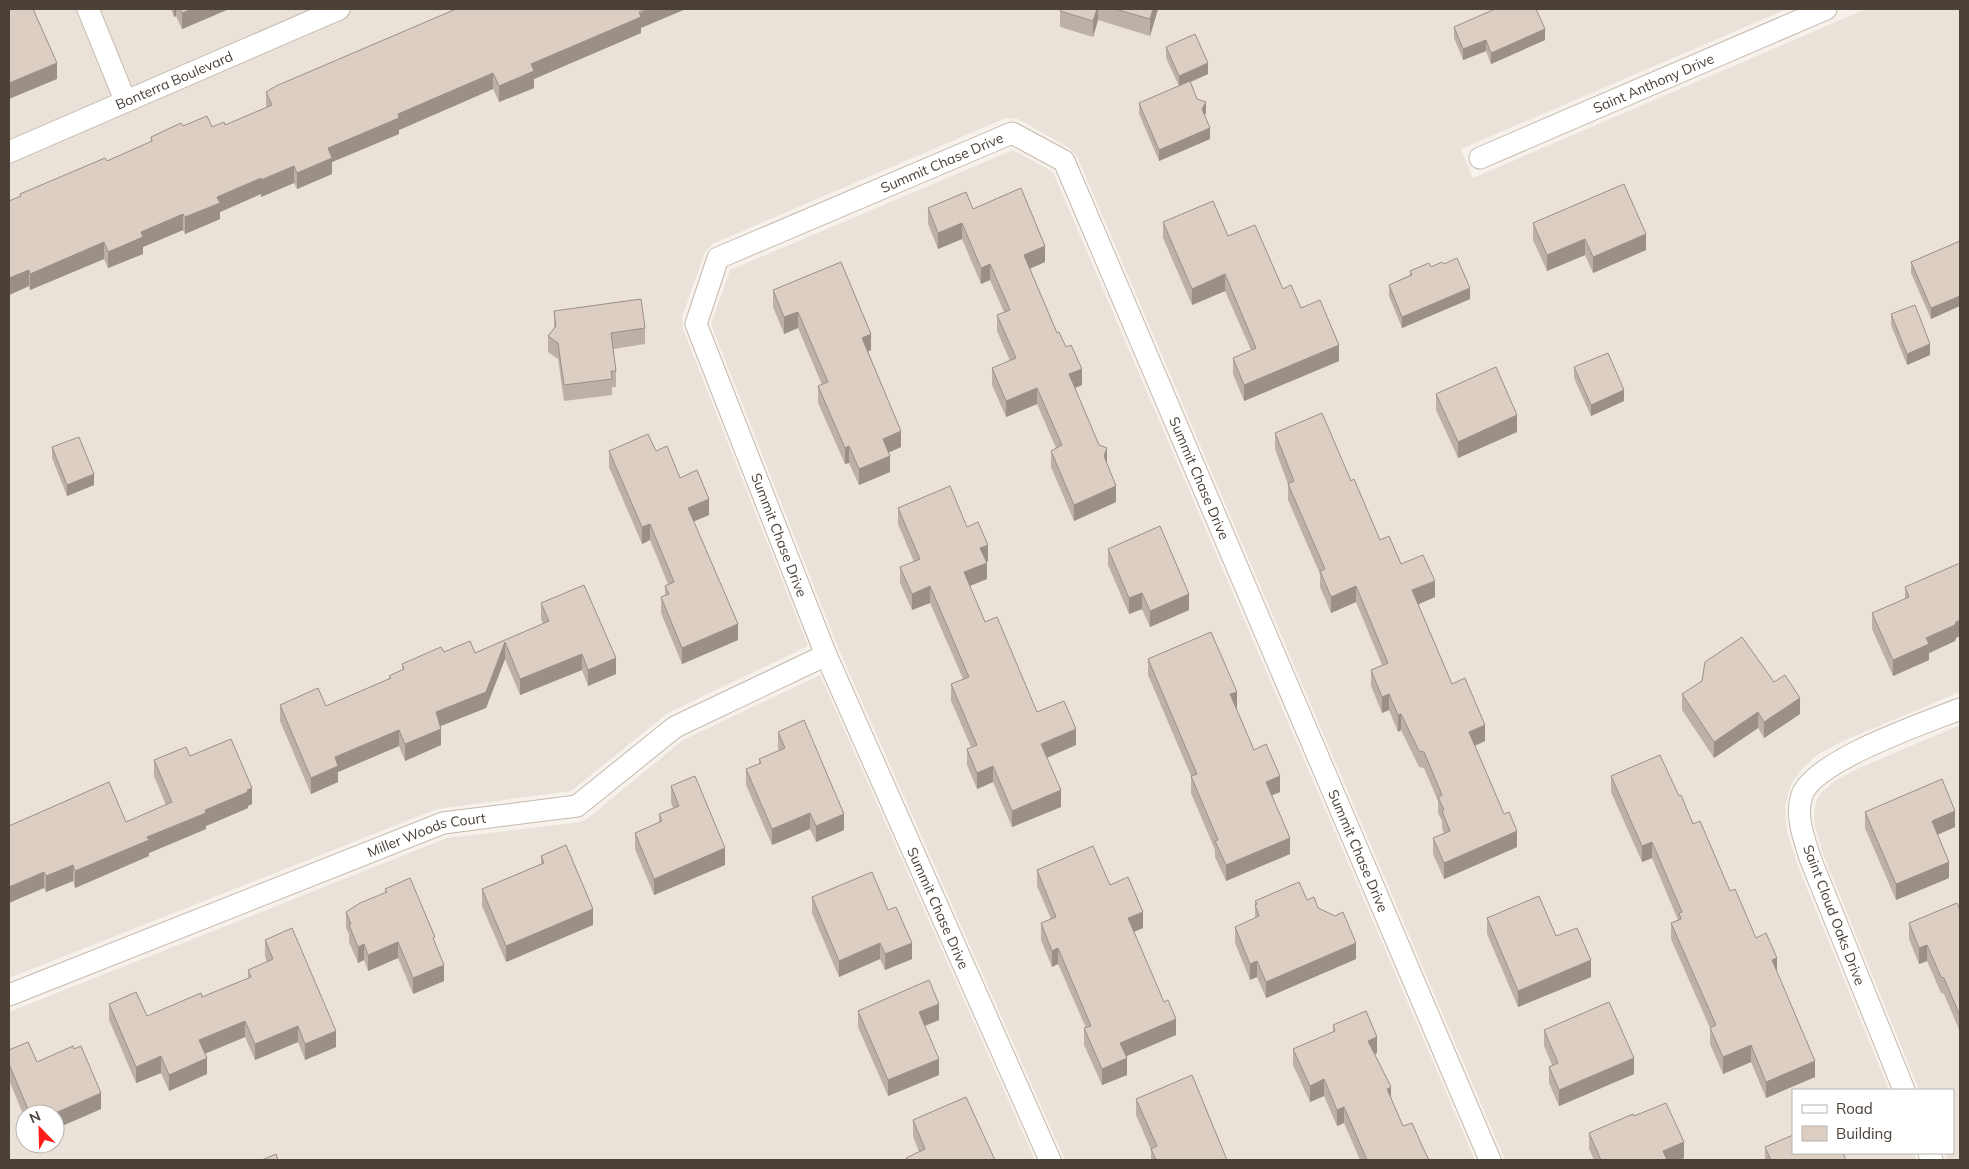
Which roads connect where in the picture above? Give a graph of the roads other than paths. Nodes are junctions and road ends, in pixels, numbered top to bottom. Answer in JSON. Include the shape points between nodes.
{"nodes":[{"id":1,"x":88,"y":9,"type":"edge"},
{"id":2,"x":338,"y":9,"type":"edge"},
{"id":3,"x":1826,"y":9,"type":"edge"},
{"id":4,"x":125,"y":100,"type":"junction"},
{"id":5,"x":9,"y":152,"type":"edge"},
{"id":6,"x":1480,"y":158,"type":"dead end"},
{"id":7,"x":826,"y":655,"type":"junction"},
{"id":8,"x":1960,"y":709,"type":"edge"},
{"id":9,"x":9,"y":995,"type":"edge"},
{"id":10,"x":1904,"y":1089,"type":"edge"},
{"id":11,"x":1050,"y":1160,"type":"edge"},
{"id":12,"x":1490,"y":1160,"type":"edge"}],
"edges":[{"from":1,"to":4,"type":"street"},
{"from":2,"to":4,"type":"street","name":"Bonterra Boulevard"},
{"from":3,"to":6,"type":"street","name":"Saint Anthony Drive"},
{"from":4,"to":5,"type":"street","name":"Bonterra Boulevard"},
{"from":7,"to":9,"type":"street","name":"Miller Woods Court","via":[[675,727],[578,806],[443,823]]},
{"from":7,"to":11,"type":"street","name":"Summit Chase Drive"},
{"from":7,"to":12,"type":"street","name":"Summit Chase Drive","via":[[696,324],[718,258],[1012,133],[1064,161]]},
{"from":8,"to":10,"type":"street","name":"Saint Cloud Oaks Drive","via":[[1850,754],[1826,768],[1812,780],[1803,794],[1799,811],[1810,858]]}]}
